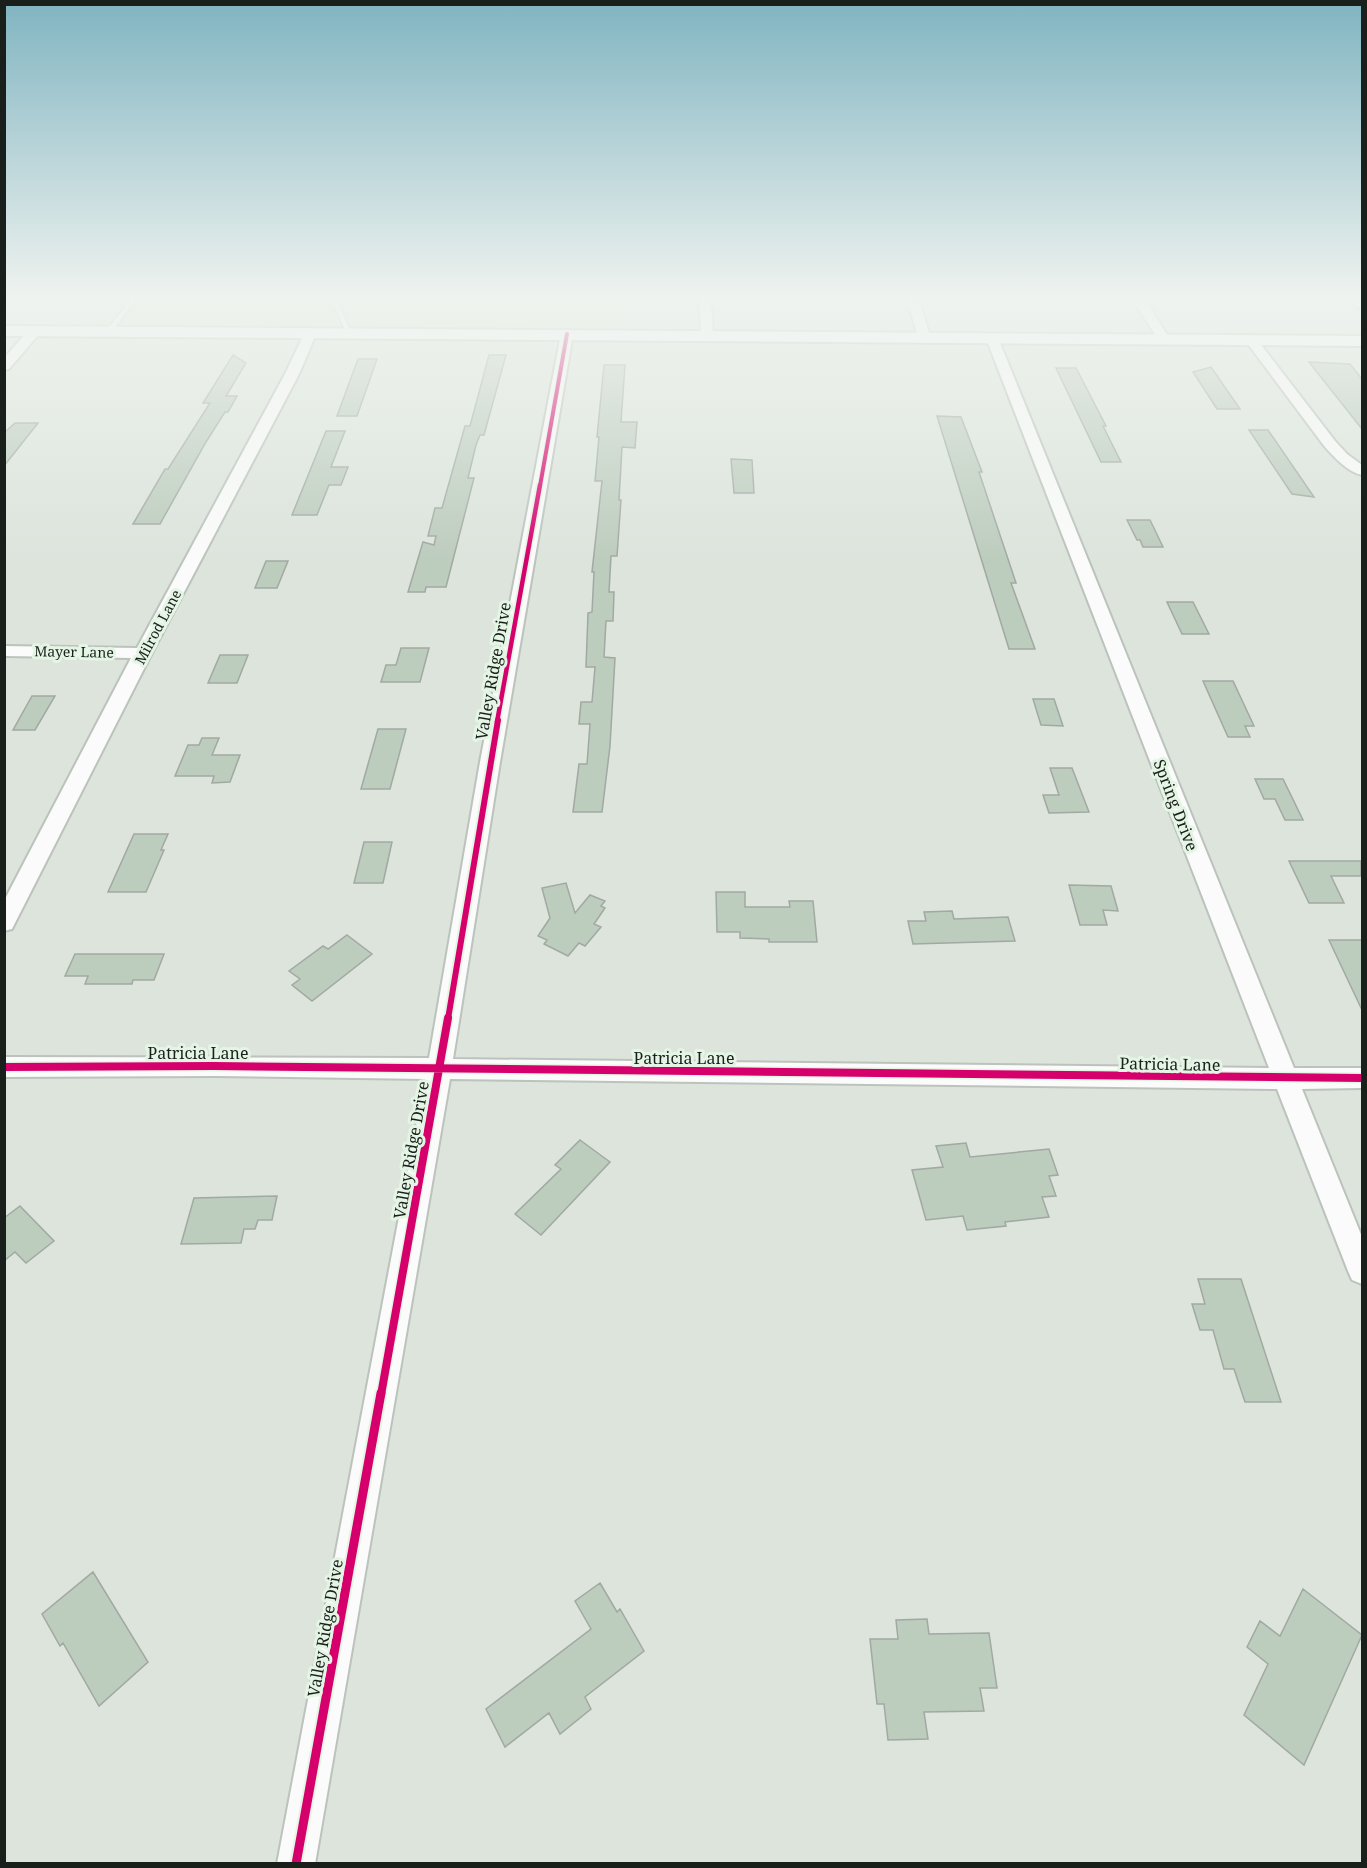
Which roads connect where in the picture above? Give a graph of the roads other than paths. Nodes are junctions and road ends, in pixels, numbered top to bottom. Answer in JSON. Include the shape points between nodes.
{"nodes":[{"id":1,"x":285,"y":386,"type":"edge"},
{"id":2,"x":558,"y":386,"type":"edge"},
{"id":3,"x":1011,"y":386,"type":"edge"},
{"id":4,"x":1286,"y":386,"type":"edge"},
{"id":5,"x":1362,"y":471,"type":"edge"},
{"id":6,"x":4,"y":651,"type":"edge"},
{"id":7,"x":143,"y":653,"type":"junction"},
{"id":8,"x":4,"y":923,"type":"edge"},
{"id":9,"x":4,"y":1067,"type":"edge"},
{"id":10,"x":439,"y":1071,"type":"junction"},
{"id":11,"x":1362,"y":1078,"type":"edge"},
{"id":12,"x":1286,"y":1079,"type":"junction"},
{"id":13,"x":1362,"y":1270,"type":"edge"},
{"id":14,"x":296,"y":1863,"type":"edge"}],
"edges":[{"from":1,"to":7,"type":"street","name":"Milrod Lane"},
{"from":2,"to":10,"type":"street","name":"Valley Ridge Drive"},
{"from":3,"to":12,"type":"street","name":"Spring Drive"},
{"from":4,"to":5,"type":"street","via":[[1330,444]]},
{"from":6,"to":7,"type":"street","name":"Mayer Lane"},
{"from":7,"to":8,"type":"street","name":"Milrod Lane"},
{"from":9,"to":10,"type":"street","name":"Patricia Lane"},
{"from":10,"to":12,"type":"street","name":"Patricia Lane"},
{"from":10,"to":14,"type":"street","name":"Valley Ridge Drive"},
{"from":11,"to":12,"type":"street","name":"Patricia Lane"},
{"from":12,"to":13,"type":"street","name":"Spring Drive"}]}
